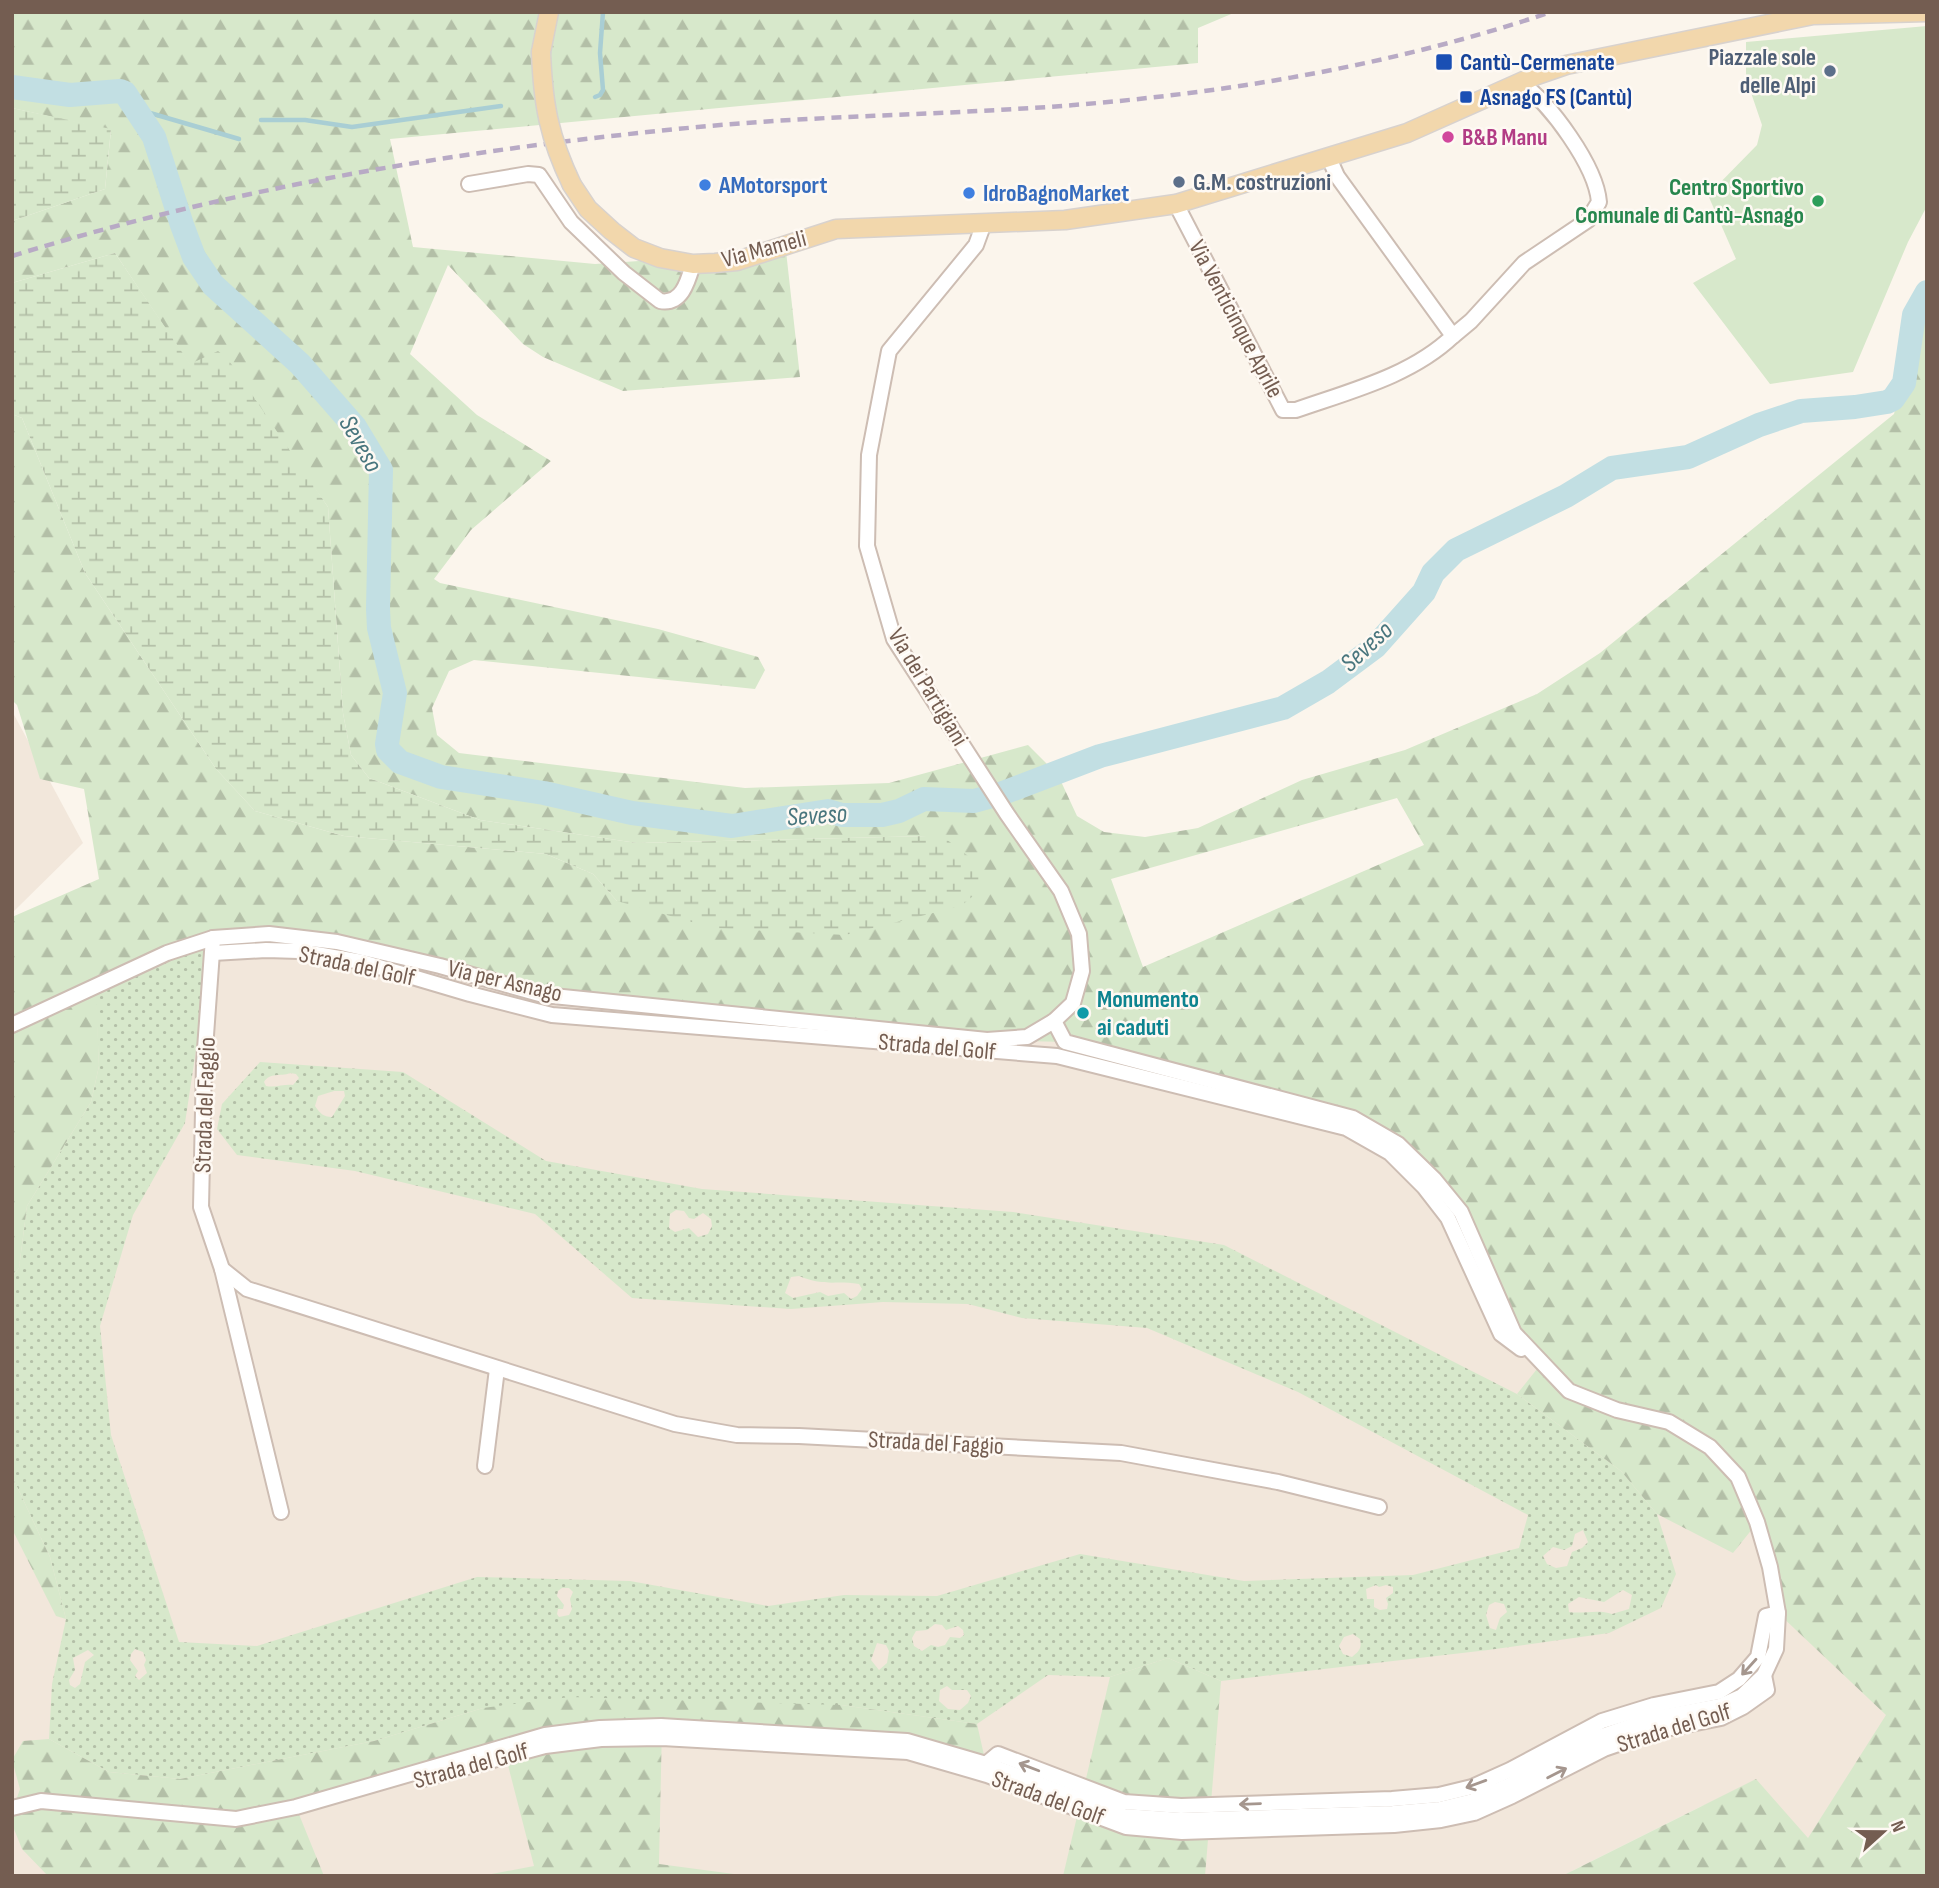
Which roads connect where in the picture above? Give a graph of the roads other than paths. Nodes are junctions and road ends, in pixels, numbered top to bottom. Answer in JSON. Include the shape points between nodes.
{"nodes":[{"id":1,"x":549,"y":12,"type":"edge"},
{"id":2,"x":1927,"y":12,"type":"edge"},
{"id":3,"x":1521,"y":83,"type":"junction"},
{"id":4,"x":1329,"y":158,"type":"junction"},
{"id":5,"x":469,"y":184,"type":"dead end"},
{"id":6,"x":1176,"y":204,"type":"junction"},
{"id":7,"x":984,"y":223,"type":"junction"},
{"id":8,"x":693,"y":264,"type":"junction"},
{"id":9,"x":1453,"y":335,"type":"junction"},
{"id":10,"x":214,"y":938,"type":"junction"},
{"id":11,"x":213,"y":953,"type":"junction"},
{"id":12,"x":1054,"y":1021,"type":"junction"},
{"id":13,"x":12,"y":1025,"type":"edge"},
{"id":14,"x":222,"y":1269,"type":"junction"},
{"id":15,"x":1541,"y":1364,"type":"junction"},
{"id":16,"x":497,"y":1369,"type":"junction"},
{"id":17,"x":485,"y":1466,"type":"dead end"},
{"id":18,"x":1379,"y":1507,"type":"dead end"},
{"id":19,"x":281,"y":1511,"type":"dead end"},
{"id":20,"x":1778,"y":1613,"type":"junction"},
{"id":21,"x":1764,"y":1675,"type":"junction"},
{"id":22,"x":986,"y":1764,"type":"junction"},
{"id":23,"x":296,"y":1807,"type":"junction"},
{"id":24,"x":12,"y":1808,"type":"edge"}],
"edges":[{"from":1,"to":8,"type":"main road","name":"Via Mameli","bridge":true,"via":[[541,52],[542,93],[549,129],[572,185],[589,209],[634,248]]},
{"from":2,"to":3,"type":"main road","name":"Via Mameli","via":[[1800,18],[1566,65]]},
{"from":3,"to":4,"type":"main road","name":"Via Mameli","via":[[1407,133]]},
{"from":3,"to":9,"type":"street","via":[[1552,112],[1594,176],[1599,202],[1588,220],[1524,264]]},
{"from":4,"to":6,"type":"main road","name":"Via Mameli"},
{"from":4,"to":9,"type":"street","via":[[1337,177]]},
{"from":5,"to":8,"type":"street","via":[[539,175],[571,222],[660,301],[677,298]]},
{"from":6,"to":7,"type":"main road","name":"Via Mameli","via":[[1065,220]]},
{"from":6,"to":9,"type":"street","name":"Via Venticinque Aprile","via":[[1283,410],[1296,410],[1386,377],[1436,352]]},
{"from":7,"to":8,"type":"main road","name":"Via Mameli","via":[[836,229],[737,261]]},
{"from":7,"to":12,"type":"street","name":"Via dei Partigiani","via":[[976,245],[889,351],[869,455],[867,546],[894,639],[1061,891],[1079,934],[1082,971],[1073,1003]]},
{"from":10,"to":11,"type":"street","name":"Strada del Faggio"},
{"from":10,"to":12,"type":"street","name":"Via per Asnago","via":[[270,934],[337,942],[543,995],[987,1040],[1027,1037]]},
{"from":10,"to":13,"type":"street","name":"Via per Asnago","via":[[167,953]]},
{"from":11,"to":14,"type":"street","name":"Strada del Faggio","via":[[204,1063],[201,1207]]},
{"from":11,"to":15,"type":"street","name":"Strada del Golf","via":[[288,951],[362,962],[552,1015],[1058,1056],[1346,1128],[1390,1153],[1424,1187],[1448,1218],[1501,1334]]},
{"from":12,"to":15,"type":"street","name":"Strada del Golf","via":[[1065,1042],[1353,1118],[1398,1144],[1461,1212],[1514,1333]]},
{"from":14,"to":16,"type":"street","name":"Strada del Faggio","via":[[247,1289]]},
{"from":14,"to":19,"type":"street","name":"Strada del Faggio"},
{"from":15,"to":20,"type":"street","name":"Strada del Golf","via":[[1569,1391],[1617,1410],[1669,1422],[1710,1447],[1738,1477],[1757,1522]]},
{"from":16,"to":17,"type":"street"},
{"from":16,"to":18,"type":"street","name":"Strada del Faggio","via":[[675,1424],[737,1435],[1121,1453],[1278,1482]]},
{"from":20,"to":21,"type":"street","name":"Strada del Golf","via":[[1776,1648]]},
{"from":20,"to":22,"type":"street","name":"Strada del Golf","one_way":true,"via":[[1766,1616],[1758,1657],[1739,1679],[1719,1692],[1602,1721],[1510,1770],[1439,1795],[1181,1806],[1124,1802],[998,1754]]},
{"from":21,"to":22,"type":"street","name":"Strada del Golf","via":[[1742,1696],[1720,1706],[1651,1719],[1599,1737],[1511,1784],[1440,1809],[1181,1820],[1124,1816]]},
{"from":23,"to":21,"type":"street","name":"Strada del Golf","one_way":true,"via":[[330,1807],[545,1746],[662,1738],[908,1752],[987,1775],[1126,1827],[1182,1832],[1394,1825],[1474,1812],[1604,1749],[1656,1731],[1721,1718],[1767,1690]]},
{"from":22,"to":23,"type":"street","name":"Strada del Golf","via":[[907,1741],[661,1726],[600,1728],[545,1735]]},
{"from":23,"to":24,"type":"street","name":"Strada del Golf","via":[[236,1819],[41,1801]]}]}
